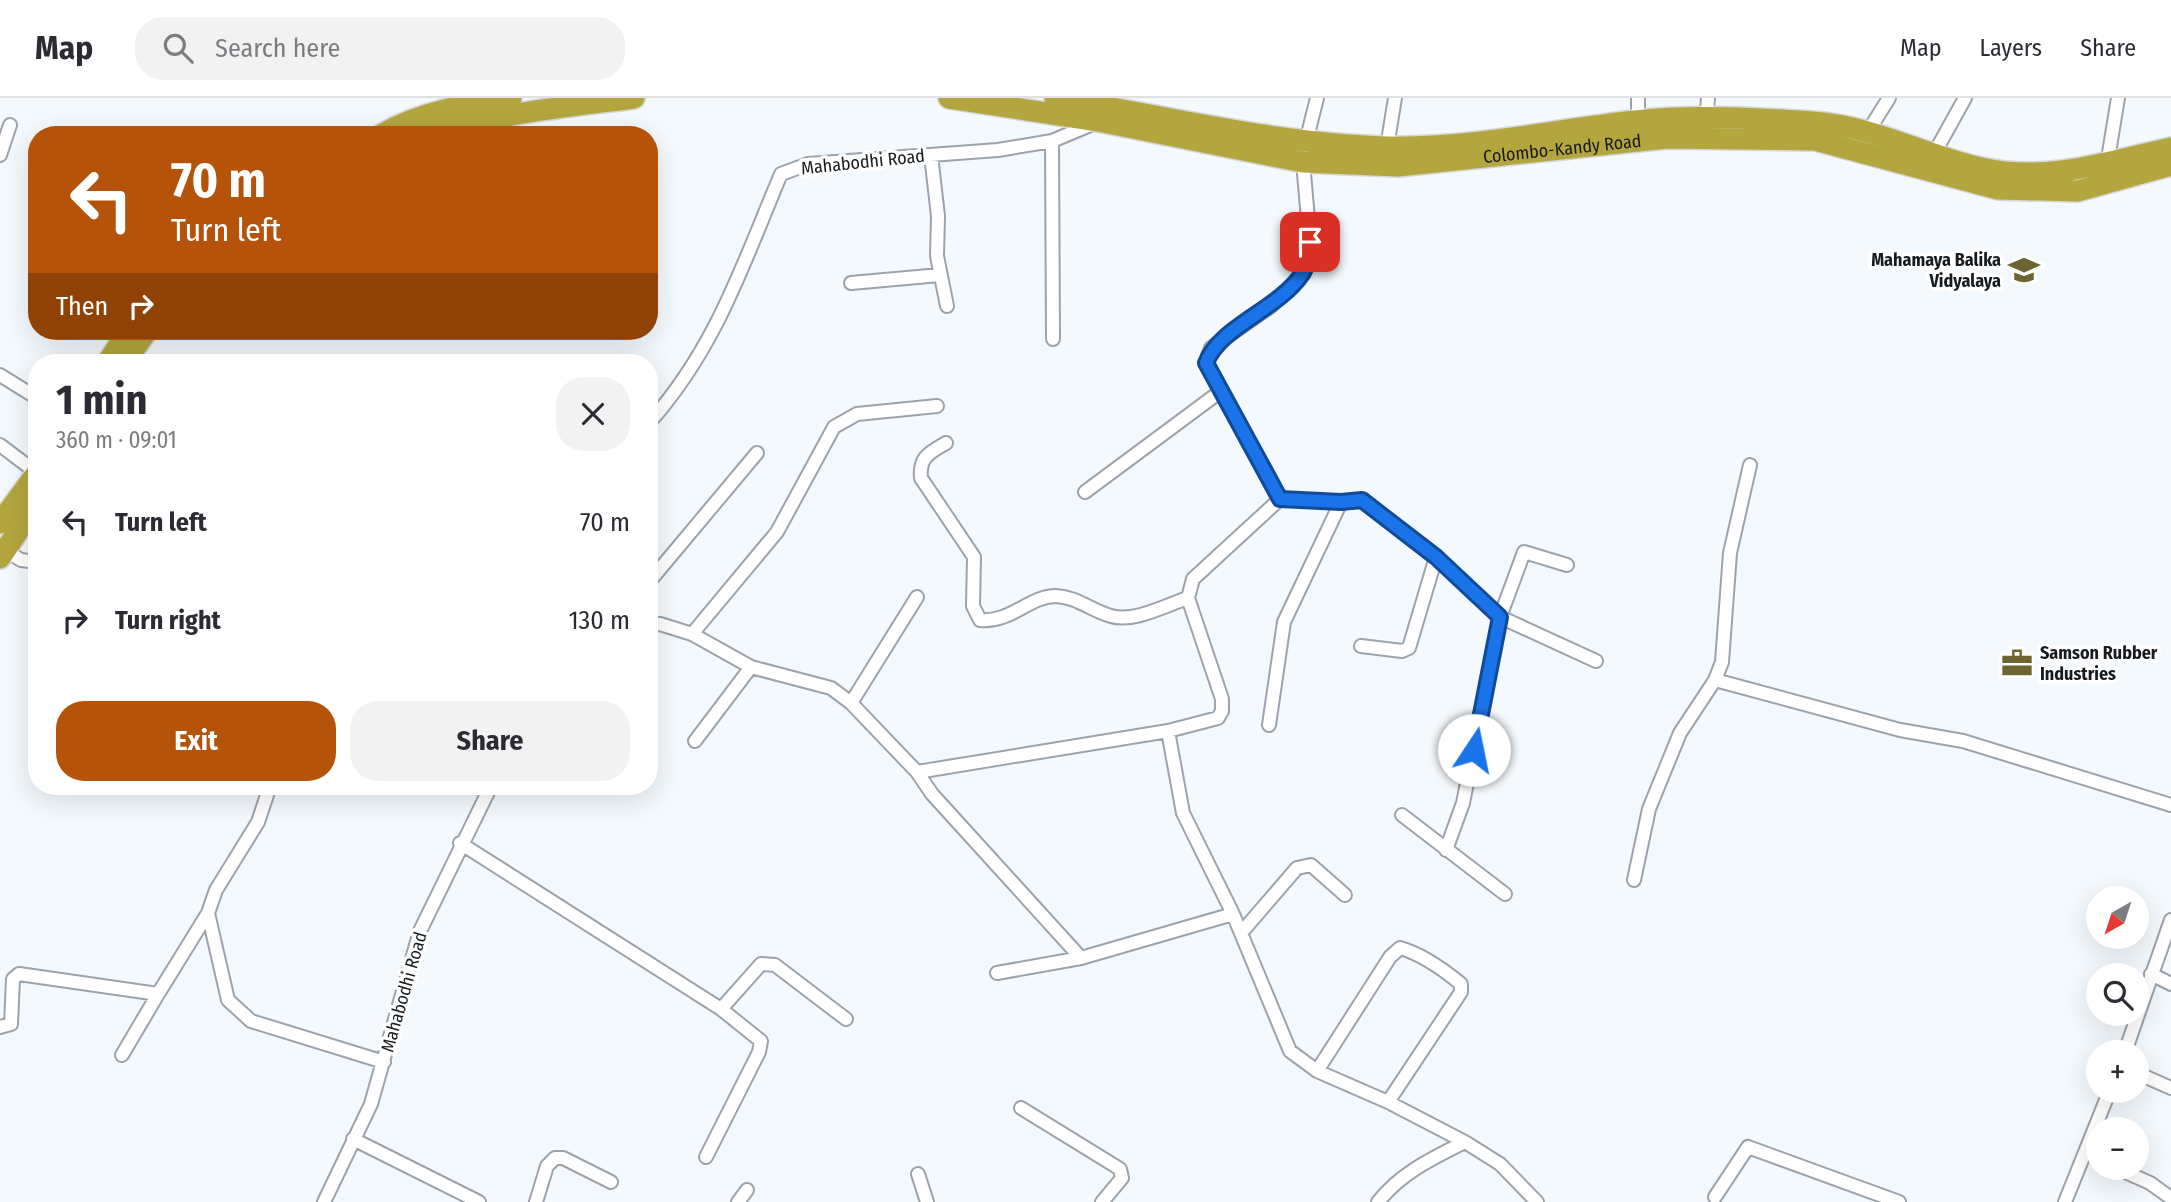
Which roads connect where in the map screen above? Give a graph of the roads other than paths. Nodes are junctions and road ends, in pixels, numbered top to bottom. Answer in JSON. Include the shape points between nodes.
{"nodes":[{"id":1,"x":511,"y":98,"type":"edge"},
{"id":2,"x":634,"y":98,"type":"edge"},
{"id":3,"x":949,"y":98,"type":"edge"},
{"id":4,"x":1055,"y":98,"type":"edge"},
{"id":5,"x":1317,"y":98,"type":"edge"},
{"id":6,"x":1395,"y":98,"type":"edge"},
{"id":7,"x":1638,"y":98,"type":"edge"},
{"id":8,"x":1889,"y":98,"type":"edge"},
{"id":9,"x":1965,"y":98,"type":"edge"},
{"id":10,"x":2118,"y":98,"type":"edge"},
{"id":11,"x":1110,"y":113,"type":"edge"},
{"id":12,"x":1706,"y":119,"type":"edge"},
{"id":13,"x":1638,"y":121,"type":"junction"},
{"id":14,"x":10,"y":125,"type":"dead end"},
{"id":15,"x":396,"y":126,"type":"edge"},
{"id":16,"x":459,"y":126,"type":"edge"},
{"id":17,"x":1869,"y":130,"type":"junction"},
{"id":18,"x":1052,"y":141,"type":"junction"},
{"id":19,"x":1387,"y":147,"type":"junction"},
{"id":20,"x":2171,"y":148,"type":"edge"},
{"id":21,"x":1305,"y":152,"type":"junction"},
{"id":22,"x":1935,"y":152,"type":"junction"},
{"id":23,"x":0,"y":155,"type":"edge"},
{"id":24,"x":931,"y":155,"type":"junction"},
{"id":25,"x":2107,"y":164,"type":"junction"},
{"id":26,"x":2171,"y":165,"type":"edge"},
{"id":27,"x":940,"y":275,"type":"junction"},
{"id":28,"x":852,"y":283,"type":"dead end"},
{"id":29,"x":947,"y":306,"type":"dead end"},
{"id":30,"x":1052,"y":339,"type":"dead end"},
{"id":31,"x":0,"y":375,"type":"edge"},
{"id":32,"x":1221,"y":391,"type":"junction"},
{"id":33,"x":28,"y":392,"type":"edge"},
{"id":34,"x":937,"y":406,"type":"dead end"},
{"id":35,"x":658,"y":413,"type":"edge"},
{"id":36,"x":946,"y":443,"type":"dead end"},
{"id":37,"x":0,"y":445,"type":"edge"},
{"id":38,"x":757,"y":453,"type":"dead end"},
{"id":39,"x":1750,"y":465,"type":"dead end"},
{"id":40,"x":28,"y":466,"type":"edge"},
{"id":41,"x":28,"y":485,"type":"edge"},
{"id":42,"x":1085,"y":492,"type":"dead end"},
{"id":43,"x":1280,"y":499,"type":"junction"},
{"id":44,"x":1341,"y":502,"type":"junction"},
{"id":45,"x":28,"y":517,"type":"edge"},
{"id":46,"x":0,"y":523,"type":"edge"},
{"id":47,"x":3,"y":555,"type":"edge"},
{"id":48,"x":1436,"y":557,"type":"junction"},
{"id":49,"x":28,"y":561,"type":"edge"},
{"id":50,"x":1567,"y":565,"type":"dead end"},
{"id":51,"x":658,"y":571,"type":"edge"},
{"id":52,"x":917,"y":597,"type":"dead end"},
{"id":53,"x":1188,"y":598,"type":"junction"},
{"id":54,"x":1500,"y":617,"type":"junction"},
{"id":55,"x":658,"y":624,"type":"edge"},
{"id":56,"x":692,"y":634,"type":"junction"},
{"id":57,"x":1361,"y":646,"type":"dead end"},
{"id":58,"x":1596,"y":661,"type":"dead end"},
{"id":59,"x":751,"y":667,"type":"junction"},
{"id":60,"x":1715,"y":680,"type":"junction"},
{"id":61,"x":851,"y":703,"type":"junction"},
{"id":62,"x":1269,"y":725,"type":"dead end"},
{"id":63,"x":1168,"y":731,"type":"junction"},
{"id":64,"x":695,"y":741,"type":"dead end"},
{"id":65,"x":916,"y":772,"type":"junction"},
{"id":66,"x":267,"y":795,"type":"edge"},
{"id":67,"x":484,"y":795,"type":"edge"},
{"id":68,"x":2171,"y":806,"type":"edge"},
{"id":69,"x":1402,"y":815,"type":"dead end"},
{"id":70,"x":460,"y":843,"type":"junction"},
{"id":71,"x":1446,"y":850,"type":"junction"},
{"id":72,"x":1634,"y":880,"type":"dead end"},
{"id":73,"x":1505,"y":894,"type":"dead end"},
{"id":74,"x":1345,"y":895,"type":"dead end"},
{"id":75,"x":208,"y":913,"type":"junction"},
{"id":76,"x":1233,"y":914,"type":"junction"},
{"id":77,"x":2171,"y":920,"type":"edge"},
{"id":78,"x":1241,"y":933,"type":"junction"},
{"id":79,"x":1081,"y":958,"type":"junction"},
{"id":80,"x":997,"y":972,"type":"dead end"},
{"id":81,"x":2151,"y":974,"type":"junction"},
{"id":82,"x":2171,"y":984,"type":"edge"},
{"id":83,"x":158,"y":994,"type":"junction"},
{"id":84,"x":721,"y":1009,"type":"junction"},
{"id":85,"x":846,"y":1019,"type":"dead end"},
{"id":86,"x":0,"y":1027,"type":"edge"},
{"id":87,"x":2128,"y":1040,"type":"edge"},
{"id":88,"x":121,"y":1055,"type":"dead end"},
{"id":89,"x":384,"y":1062,"type":"junction"},
{"id":90,"x":1317,"y":1071,"type":"junction"},
{"id":91,"x":2149,"y":1078,"type":"edge"},
{"id":92,"x":2171,"y":1088,"type":"edge"},
{"id":93,"x":1388,"y":1102,"type":"junction"},
{"id":94,"x":1021,"y":1108,"type":"dead end"},
{"id":95,"x":353,"y":1139,"type":"junction"},
{"id":96,"x":1465,"y":1142,"type":"junction"},
{"id":97,"x":706,"y":1157,"type":"dead end"},
{"id":98,"x":2086,"y":1167,"type":"edge"},
{"id":99,"x":918,"y":1174,"type":"dead end"},
{"id":100,"x":2143,"y":1180,"type":"edge"},
{"id":101,"x":611,"y":1182,"type":"dead end"},
{"id":102,"x":747,"y":1190,"type":"dead end"},
{"id":103,"x":1715,"y":1197,"type":"dead end"},
{"id":104,"x":2171,"y":1198,"type":"edge"},
{"id":105,"x":324,"y":1202,"type":"edge"},
{"id":106,"x":479,"y":1202,"type":"edge"},
{"id":107,"x":536,"y":1202,"type":"edge"},
{"id":108,"x":738,"y":1202,"type":"edge"},
{"id":109,"x":927,"y":1202,"type":"edge"},
{"id":110,"x":1102,"y":1202,"type":"edge"},
{"id":111,"x":1378,"y":1202,"type":"edge"},
{"id":112,"x":1537,"y":1202,"type":"edge"},
{"id":113,"x":1899,"y":1202,"type":"edge"},
{"id":114,"x":2064,"y":1202,"type":"edge"}],
"edges":[{"from":1,"to":15,"type":"highway","via":[[462,105]]},
{"from":2,"to":16,"type":"highway","via":[[530,111]]},
{"from":3,"to":11,"type":"highway","name":"Colombo-Kandy Road"},
{"from":4,"to":11,"type":"highway","name":"Colombo-Kandy Road"},
{"from":5,"to":21,"type":"street"},
{"from":6,"to":19,"type":"street"},
{"from":7,"to":13,"type":"street"},
{"from":8,"to":17,"type":"street"},
{"from":9,"to":22,"type":"street"},
{"from":10,"to":25,"type":"street"},
{"from":11,"to":18,"type":"street","name":"Mahabodhi Road"},
{"from":11,"to":21,"type":"highway","name":"Colombo-Kandy Road"},
{"from":12,"to":13,"type":"highway","name":"Colombo-Kandy Road"},
{"from":12,"to":17,"type":"highway","name":"Colombo-Kandy Road","via":[[1814,122]]},
{"from":12,"to":21,"type":"highway","name":"Colombo-Kandy Road","via":[[1667,138],[1422,165]]},
{"from":12,"to":26,"type":"highway","name":"Colombo-Kandy Road","via":[[1815,140],[2022,192],[2078,191]]},
{"from":13,"to":19,"type":"highway","name":"Colombo-Kandy Road","via":[[1447,146]]},
{"from":14,"to":23,"type":"street"},
{"from":17,"to":22,"type":"highway","name":"Colombo-Kandy Road"},
{"from":18,"to":24,"type":"street","name":"Mahabodhi Road"},
{"from":18,"to":30,"type":"street"},
{"from":19,"to":21,"type":"highway","name":"Colombo-Kandy Road"},
{"from":20,"to":25,"type":"highway","name":"Colombo-Kandy Road"},
{"from":21,"to":32,"type":"street","via":[[1310,242],[1304,273],[1271,306],[1211,348],[1206,363]]},
{"from":22,"to":25,"type":"highway","name":"Colombo-Kandy Road","via":[[1980,168],[2025,174]]},
{"from":24,"to":27,"type":"street"},
{"from":24,"to":35,"type":"street","name":"Mahabodhi Road","via":[[808,164],[781,174],[717,328]]},
{"from":27,"to":28,"type":"street"},
{"from":27,"to":29,"type":"street"},
{"from":31,"to":33,"type":"street"},
{"from":32,"to":42,"type":"street"},
{"from":32,"to":43,"type":"street"},
{"from":34,"to":56,"type":"street","via":[[857,414],[834,427],[777,531]]},
{"from":36,"to":53,"type":"street","via":[[923,456],[921,478],[974,557],[973,606],[980,620],[996,622],[1053,596],[1125,619]]},
{"from":37,"to":40,"type":"street"},
{"from":38,"to":51,"type":"street"},
{"from":39,"to":60,"type":"street","via":[[1730,554],[1721,662]]},
{"from":41,"to":46,"type":"highway"},
{"from":43,"to":44,"type":"street"},
{"from":43,"to":53,"type":"street","via":[[1193,579]]},
{"from":44,"to":48,"type":"street","via":[[1362,500]]},
{"from":44,"to":62,"type":"street","via":[[1284,622]]},
{"from":45,"to":47,"type":"highway"},
{"from":47,"to":49,"type":"street"},
{"from":48,"to":54,"type":"street"},
{"from":48,"to":57,"type":"street","via":[[1409,648]]},
{"from":50,"to":54,"type":"street","via":[[1524,552]]},
{"from":52,"to":61,"type":"street"},
{"from":53,"to":63,"type":"street","via":[[1222,711],[1218,718]]},
{"from":54,"to":58,"type":"street"},
{"from":54,"to":71,"type":"street","via":[[1463,803]]},
{"from":55,"to":56,"type":"street"},
{"from":56,"to":59,"type":"street"},
{"from":59,"to":61,"type":"street","via":[[831,688]]},
{"from":59,"to":64,"type":"street"},
{"from":60,"to":68,"type":"street","via":[[1900,730],[1963,741]]},
{"from":60,"to":72,"type":"street","via":[[1680,733],[1649,809]]},
{"from":61,"to":65,"type":"street"},
{"from":63,"to":65,"type":"street"},
{"from":63,"to":76,"type":"street","via":[[1183,813]]},
{"from":65,"to":79,"type":"street"},
{"from":66,"to":75,"type":"street","via":[[258,822],[216,890]]},
{"from":67,"to":70,"type":"street","name":"Mahabodhi Road"},
{"from":69,"to":71,"type":"street"},
{"from":70,"to":84,"type":"street"},
{"from":70,"to":89,"type":"street","name":"Mahabodhi Road","via":[[420,931]]},
{"from":71,"to":73,"type":"street"},
{"from":74,"to":78,"type":"street","via":[[1304,864]]},
{"from":75,"to":83,"type":"street"},
{"from":75,"to":89,"type":"street","via":[[228,1000],[251,1021]]},
{"from":76,"to":78,"type":"street"},
{"from":76,"to":79,"type":"street"},
{"from":77,"to":81,"type":"street"},
{"from":78,"to":90,"type":"street","via":[[1290,1051]]},
{"from":79,"to":80,"type":"street"},
{"from":81,"to":82,"type":"street"},
{"from":81,"to":87,"type":"street"},
{"from":83,"to":86,"type":"street","via":[[19,974],[13,979],[11,1024]]},
{"from":83,"to":88,"type":"street"},
{"from":84,"to":85,"type":"street","via":[[767,962]]},
{"from":84,"to":97,"type":"street","via":[[761,1041]]},
{"from":89,"to":95,"type":"street","name":"Mahabodhi Road","via":[[371,1104]]},
{"from":90,"to":93,"type":"street"},
{"from":90,"to":93,"type":"street","via":[[1390,957],[1400,948],[1412,951],[1454,978],[1461,984],[1461,992]]},
{"from":91,"to":92,"type":"street"},
{"from":93,"to":96,"type":"street"},
{"from":94,"to":110,"type":"street","via":[[1120,1169],[1122,1178]]},
{"from":95,"to":105,"type":"street","name":"Mahabodhi Road"},
{"from":95,"to":106,"type":"street"},
{"from":96,"to":111,"type":"street","via":[[1392,1185]]},
{"from":96,"to":112,"type":"street","via":[[1500,1164]]},
{"from":98,"to":114,"type":"street"},
{"from":99,"to":109,"type":"street"},
{"from":100,"to":104,"type":"street"},
{"from":101,"to":107,"type":"street","via":[[555,1158],[547,1166]]},
{"from":102,"to":108,"type":"street"},
{"from":103,"to":113,"type":"street","via":[[1748,1147]]}]}
